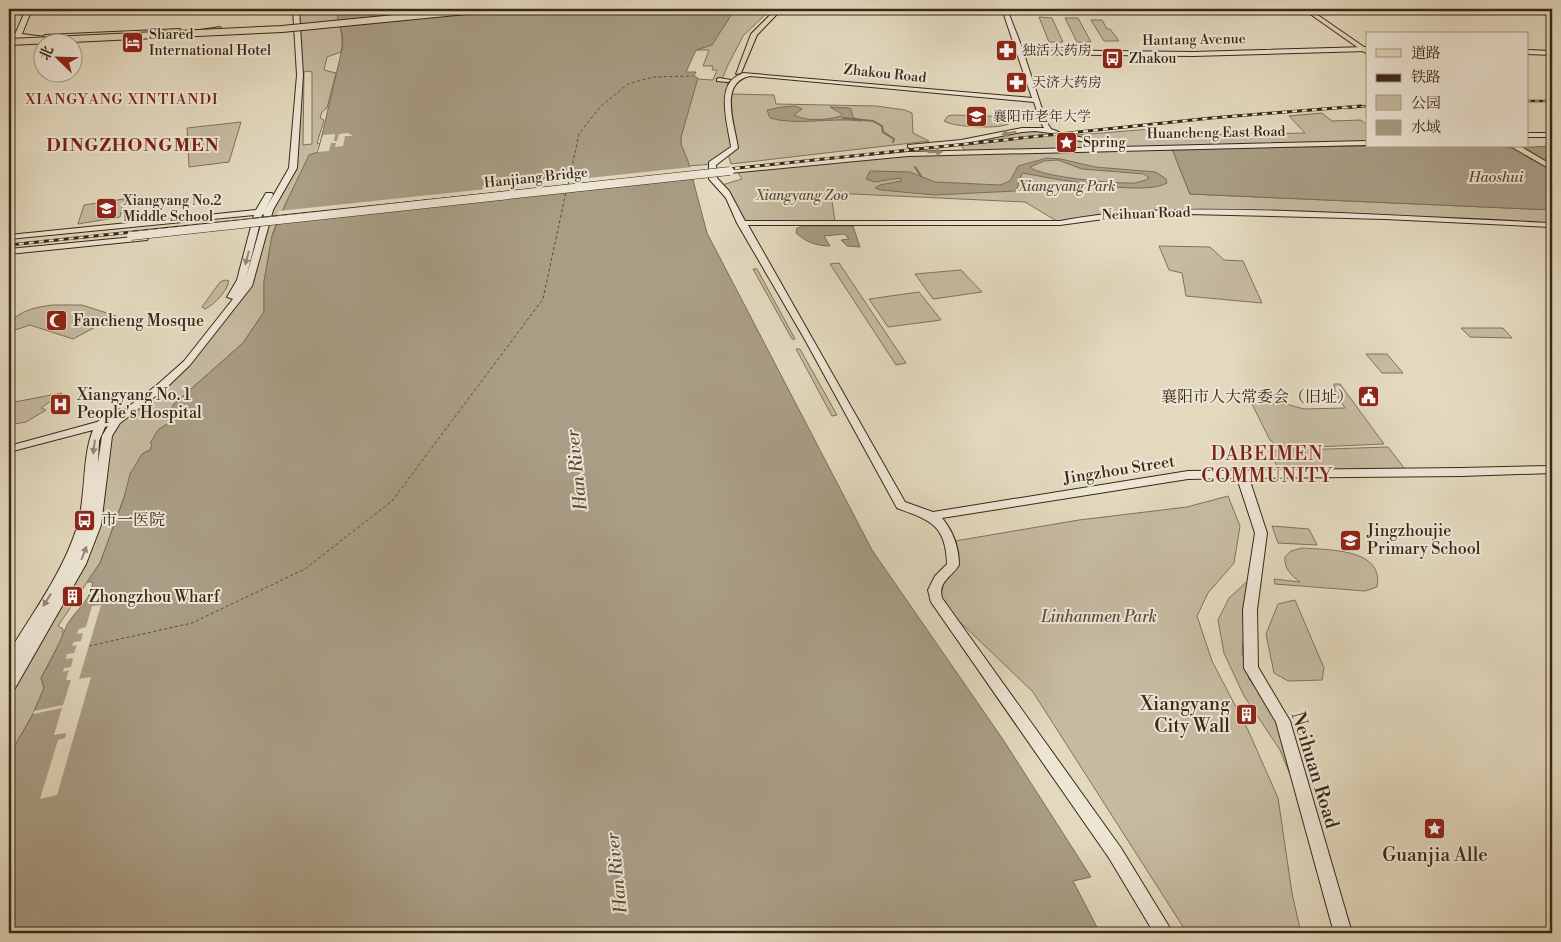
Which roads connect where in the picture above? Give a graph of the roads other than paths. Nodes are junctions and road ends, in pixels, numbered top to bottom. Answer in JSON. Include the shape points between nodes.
{"nodes":[{"id":1,"x":28,"y":9,"type":"edge"},
{"id":2,"x":289,"y":9,"type":"edge"},
{"id":3,"x":296,"y":9,"type":"edge"},
{"id":4,"x":471,"y":9,"type":"edge"},
{"id":5,"x":487,"y":9,"type":"edge"},
{"id":6,"x":773,"y":9,"type":"edge"},
{"id":7,"x":779,"y":9,"type":"edge"},
{"id":8,"x":1004,"y":9,"type":"edge"},
{"id":9,"x":1306,"y":9,"type":"edge"},
{"id":10,"x":1315,"y":9,"type":"edge"},
{"id":11,"x":340,"y":23,"type":"junction"},
{"id":12,"x":14,"y":26,"type":"dead end"},
{"id":13,"x":294,"y":28,"type":"junction"},
{"id":14,"x":191,"y":33,"type":"junction"},
{"id":15,"x":82,"y":37,"type":"edge"},
{"id":16,"x":11,"y":39,"type":"edge"},
{"id":17,"x":32,"y":39,"type":"edge"},
{"id":18,"x":32,"y":42,"type":"edge"},
{"id":19,"x":1363,"y":49,"type":"edge"},
{"id":20,"x":9,"y":50,"type":"edge"},
{"id":21,"x":1021,"y":54,"type":"junction"},
{"id":22,"x":1528,"y":54,"type":"edge"},
{"id":23,"x":1552,"y":54,"type":"edge"},
{"id":24,"x":734,"y":73,"type":"junction"},
{"id":25,"x":752,"y":74,"type":"junction"},
{"id":26,"x":719,"y":80,"type":"dead end"},
{"id":27,"x":729,"y":85,"type":"junction"},
{"id":28,"x":1037,"y":100,"type":"junction"},
{"id":29,"x":1046,"y":126,"type":"junction"},
{"id":30,"x":1057,"y":133,"type":"dead end"},
{"id":31,"x":1065,"y":136,"type":"dead end"},
{"id":32,"x":1366,"y":136,"type":"edge"},
{"id":33,"x":1552,"y":137,"type":"edge"},
{"id":34,"x":1366,"y":143,"type":"edge"},
{"id":35,"x":1528,"y":143,"type":"edge"},
{"id":36,"x":1528,"y":144,"type":"edge"},
{"id":37,"x":1528,"y":145,"type":"edge"},
{"id":38,"x":1516,"y":148,"type":"edge"},
{"id":39,"x":1066,"y":149,"type":"joint"},
{"id":40,"x":1552,"y":161,"type":"edge"},
{"id":41,"x":730,"y":168,"type":"junction"},
{"id":42,"x":1552,"y":168,"type":"edge"},
{"id":43,"x":264,"y":212,"type":"junction"},
{"id":44,"x":741,"y":222,"type":"junction"},
{"id":45,"x":260,"y":225,"type":"junction"},
{"id":46,"x":1552,"y":225,"type":"edge"},
{"id":47,"x":9,"y":237,"type":"edge"},
{"id":48,"x":9,"y":241,"type":"edge"},
{"id":49,"x":9,"y":250,"type":"edge"},
{"id":50,"x":116,"y":421,"type":"junction"},
{"id":51,"x":101,"y":424,"type":"junction"},
{"id":52,"x":9,"y":448,"type":"edge"},
{"id":53,"x":1552,"y":469,"type":"edge"},
{"id":54,"x":1242,"y":475,"type":"junction"},
{"id":55,"x":932,"y":516,"type":"junction"},
{"id":56,"x":9,"y":663,"type":"edge"},
{"id":57,"x":9,"y":686,"type":"edge"},
{"id":58,"x":1164,"y":933,"type":"edge"},
{"id":59,"x":1343,"y":933,"type":"edge"}],
"edges":[{"from":1,"to":16,"type":"main road"},
{"from":2,"to":13,"type":"main road"},
{"from":3,"to":13,"type":"main road"},
{"from":4,"to":11,"type":"main road","bridge":true},
{"from":5,"to":11,"type":"main road","bridge":true},
{"from":6,"to":24,"type":"main road","via":[[748,34]]},
{"from":7,"to":24,"type":"main road","via":[[754,34]]},
{"from":8,"to":21,"type":"main road"},
{"from":9,"to":19,"type":"main road"},
{"from":10,"to":19,"type":"main road"},
{"from":11,"to":14,"type":"main road","bridge":true},
{"from":11,"to":14,"type":"main road","bridge":true,"via":[[212,36]]},
{"from":11,"to":16,"type":"main road","bridge":true,"via":[[238,32]]},
{"from":12,"to":16,"type":"main road"},
{"from":13,"to":14,"type":"main road"},
{"from":13,"to":43,"type":"main road","via":[[286,169]]},
{"from":14,"to":15,"type":"main road"},
{"from":16,"to":17,"type":"main road"},
{"from":16,"to":20,"type":"main road"},
{"from":18,"to":20,"type":"main road"},
{"from":19,"to":21,"type":"main road","name":"Hantang Avenue","via":[[1194,58]]},
{"from":21,"to":28,"type":"main road"},
{"from":22,"to":23,"type":"main road"},
{"from":24,"to":25,"type":"main road","name":"Zhakou Road"},
{"from":24,"to":27,"type":"main road"},
{"from":25,"to":27,"type":"main road","via":[[740,76]]},
{"from":25,"to":28,"type":"main road","name":"Zhakou Road"},
{"from":26,"to":27,"type":"main road"},
{"from":27,"to":44,"type":"main road","via":[[726,100],[735,148],[712,164],[713,179],[722,185]]},
{"from":28,"to":29,"type":"main road"},
{"from":29,"to":30,"type":"main road","name":"Hanjiang Bridge"},
{"from":29,"to":41,"type":"main road","name":"Hanjiang Bridge","one_way":true,"via":[[960,142]]},
{"from":31,"to":32,"type":"main road","name":"Huancheng East Road","via":[[1104,144]]},
{"from":33,"to":35,"type":"main road"},
{"from":33,"to":36,"type":"main road"},
{"from":34,"to":39,"type":"main road","name":"Huancheng East Road"},
{"from":37,"to":40,"type":"main road"},
{"from":38,"to":42,"type":"main road"},
{"from":41,"to":39,"type":"main road","name":"Hanjiang Bridge","one_way":true,"via":[[908,154]]},
{"from":41,"to":48,"type":"main road","name":"Hanjiang Bridge"},
{"from":41,"to":49,"type":"main road","name":"Hanjiang Bridge","bridge":true},
{"from":43,"to":45,"type":"main road"},
{"from":43,"to":47,"type":"main road"},
{"from":44,"to":46,"type":"main road","name":"Neihuan Road","via":[[1060,223],[1137,212],[1224,212]]},
{"from":44,"to":55,"type":"main road","via":[[831,376],[901,505]]},
{"from":45,"to":49,"type":"main road"},
{"from":45,"to":50,"type":"main road","via":[[248,286],[231,310],[174,375]]},
{"from":45,"to":51,"type":"main road","one_way":true,"via":[[238,287],[182,359],[161,380]]},
{"from":50,"to":51,"type":"main road"},
{"from":57,"to":50,"type":"main road","one_way":true,"via":[[80,564],[95,525],[107,436]]},
{"from":51,"to":52,"type":"main road"},
{"from":51,"to":56,"type":"main road","one_way":true,"via":[[94,441],[89,502],[69,565]]},
{"from":53,"to":54,"type":"main road","name":"Jingzhou Street"},
{"from":54,"to":55,"type":"main road","name":"Jingzhou Street","via":[[1188,475]]},
{"from":54,"to":59,"type":"main road","name":"Neihuan Road","via":[[1261,533],[1250,610],[1251,668],[1283,721]]},
{"from":55,"to":58,"type":"main road","via":[[944,530],[953,559],[934,590],[936,599],[1115,853]]}]}
